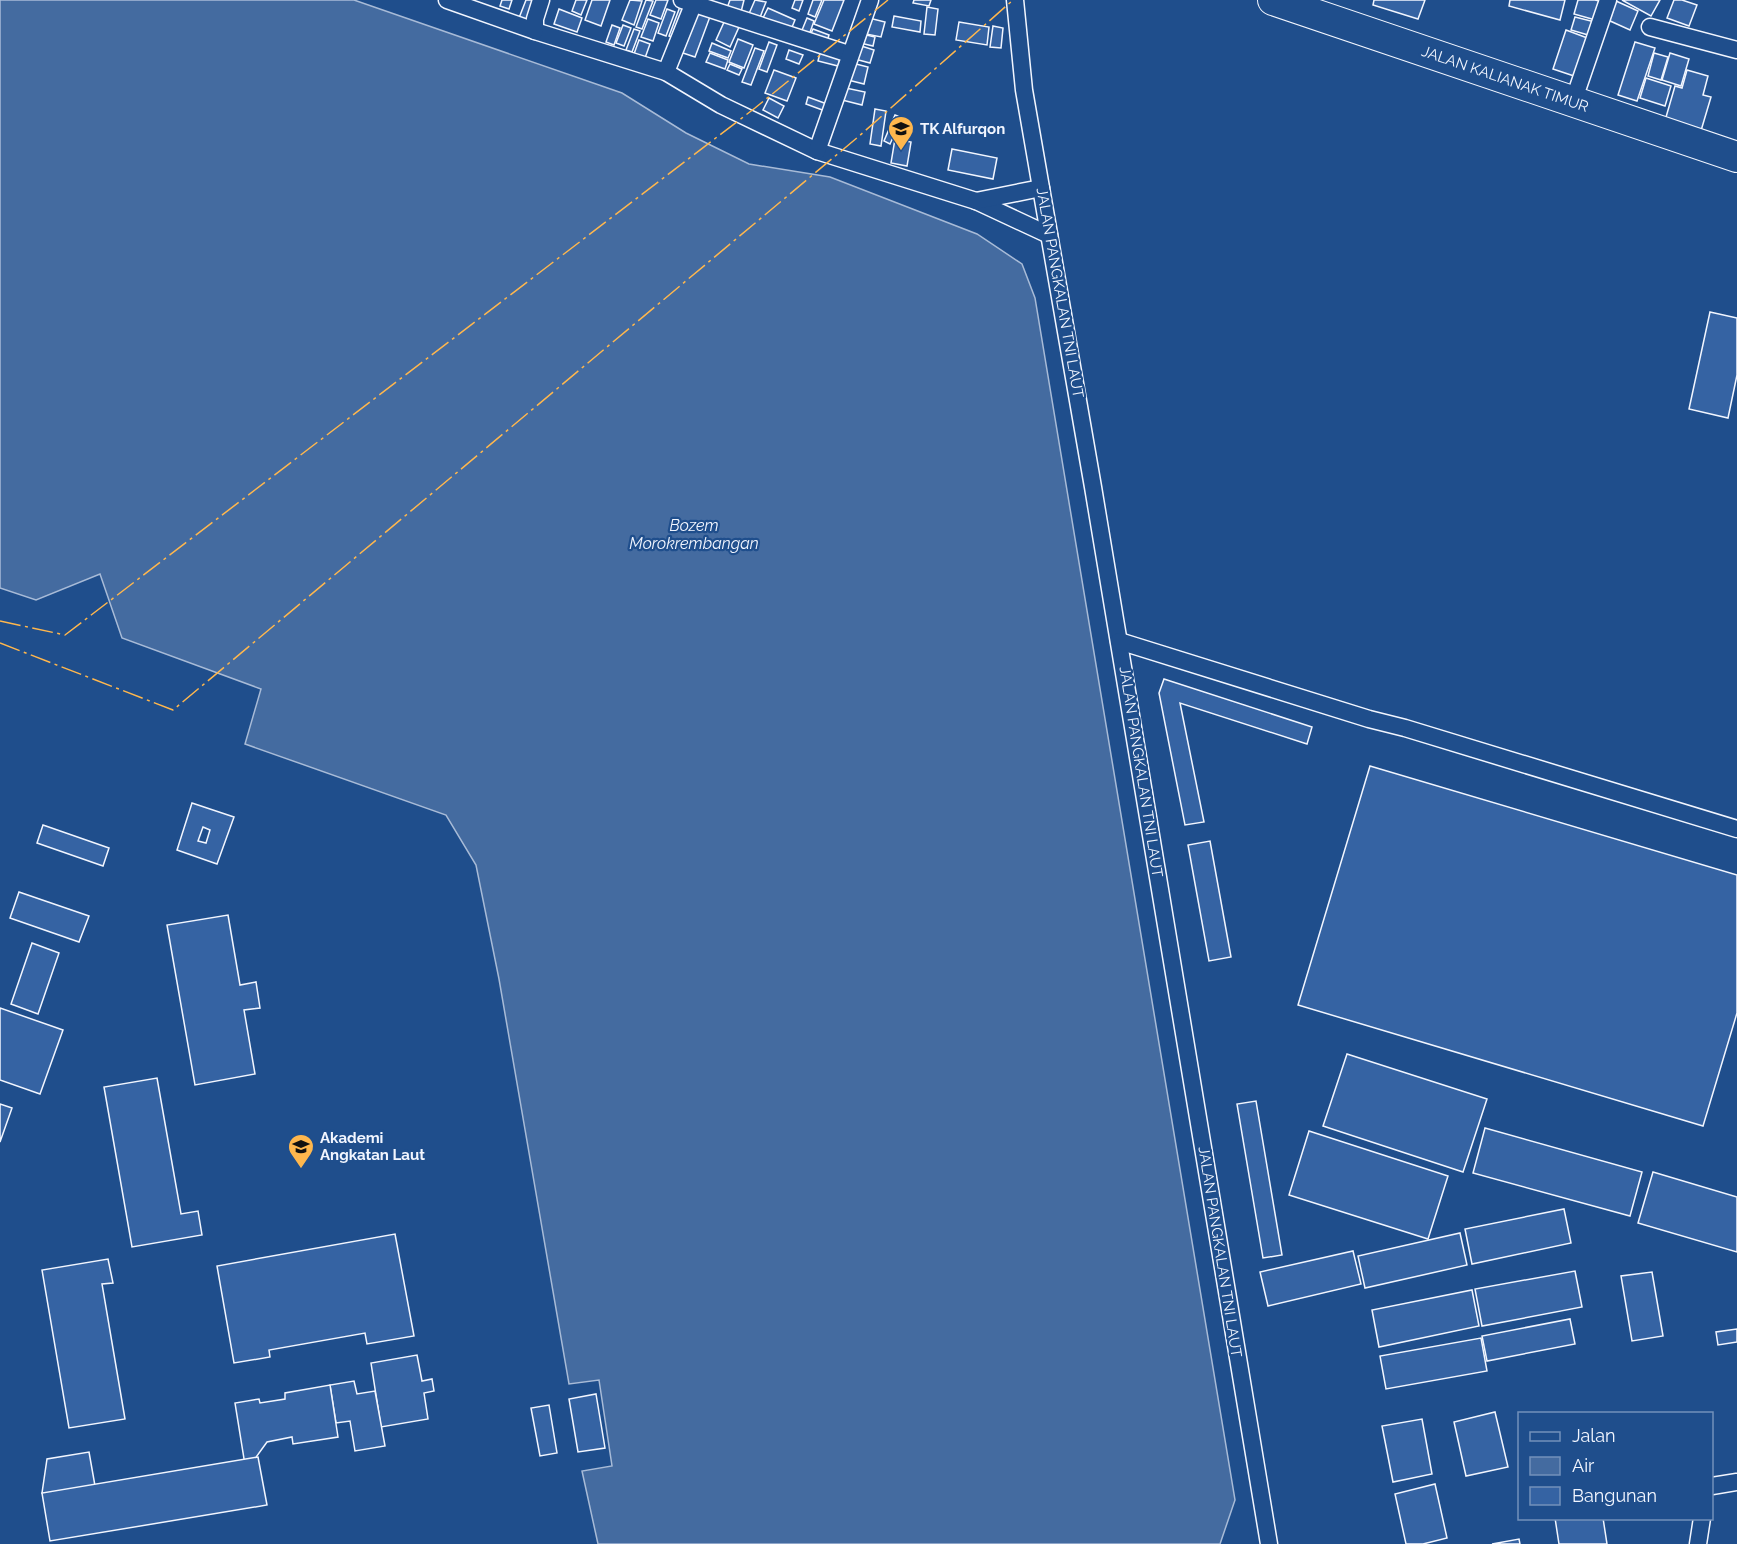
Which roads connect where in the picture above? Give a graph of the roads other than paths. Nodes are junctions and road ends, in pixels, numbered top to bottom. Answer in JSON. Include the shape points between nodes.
{"nodes":[{"id":1,"x":447,"y":0,"type":"edge"},
{"id":2,"x":541,"y":0,"type":"edge"},
{"id":3,"x":1016,"y":0,"type":"edge"},
{"id":4,"x":1273,"y":0,"type":"edge"},
{"id":5,"x":1608,"y":0,"type":"edge"},
{"id":6,"x":690,"y":1,"type":"edge"},
{"id":7,"x":867,"y":1,"type":"edge"},
{"id":8,"x":1650,"y":27,"type":"dead end"},
{"id":9,"x":535,"y":31,"type":"junction"},
{"id":10,"x":1737,"y":50,"type":"edge"},
{"id":11,"x":849,"y":54,"type":"junction"},
{"id":12,"x":666,"y":72,"type":"junction"},
{"id":13,"x":1573,"y":102,"type":"junction"},
{"id":14,"x":817,"y":151,"type":"junction"},
{"id":15,"x":1737,"y":157,"type":"edge"},
{"id":16,"x":1041,"y":188,"type":"junction"},
{"id":17,"x":976,"y":201,"type":"junction"},
{"id":18,"x":1049,"y":235,"type":"junction"},
{"id":19,"x":1119,"y":641,"type":"junction"},
{"id":20,"x":1737,"y":829,"type":"edge"},
{"id":21,"x":1737,"y":1482,"type":"edge"},
{"id":22,"x":1713,"y":1486,"type":"edge"},
{"id":23,"x":1702,"y":1520,"type":"edge"},
{"id":24,"x":1269,"y":1544,"type":"edge"},
{"id":25,"x":1698,"y":1544,"type":"edge"}],
"edges":[{"from":1,"to":9,"type":"street"},
{"from":2,"to":9,"type":"street"},
{"from":3,"to":16,"type":"street","name":"JALAN PANGKALAN TNI LAUT","via":[[1024,90]]},
{"from":4,"to":13,"type":"highway","name":"JALAN KALIANAK TIMUR"},
{"from":5,"to":13,"type":"street"},
{"from":6,"to":11,"type":"street"},
{"from":6,"to":12,"type":"street"},
{"from":7,"to":11,"type":"street"},
{"from":8,"to":10,"type":"street"},
{"from":9,"to":12,"type":"street"},
{"from":11,"to":14,"type":"street"},
{"from":12,"to":14,"type":"street","via":[[722,105]]},
{"from":13,"to":15,"type":"highway","name":"JALAN KALIANAK TIMUR"},
{"from":14,"to":17,"type":"street"},
{"from":16,"to":17,"type":"street"},
{"from":16,"to":18,"type":"street","name":"JALAN PANGKALAN TNI LAUT"},
{"from":17,"to":18,"type":"street"},
{"from":18,"to":19,"type":"street","name":"JALAN PANGKALAN TNI LAUT"},
{"from":19,"to":20,"type":"street"},
{"from":19,"to":24,"type":"street","name":"JALAN PANGKALAN TNI LAUT"},
{"from":21,"to":22,"type":"street"},
{"from":23,"to":25,"type":"street"}]}
